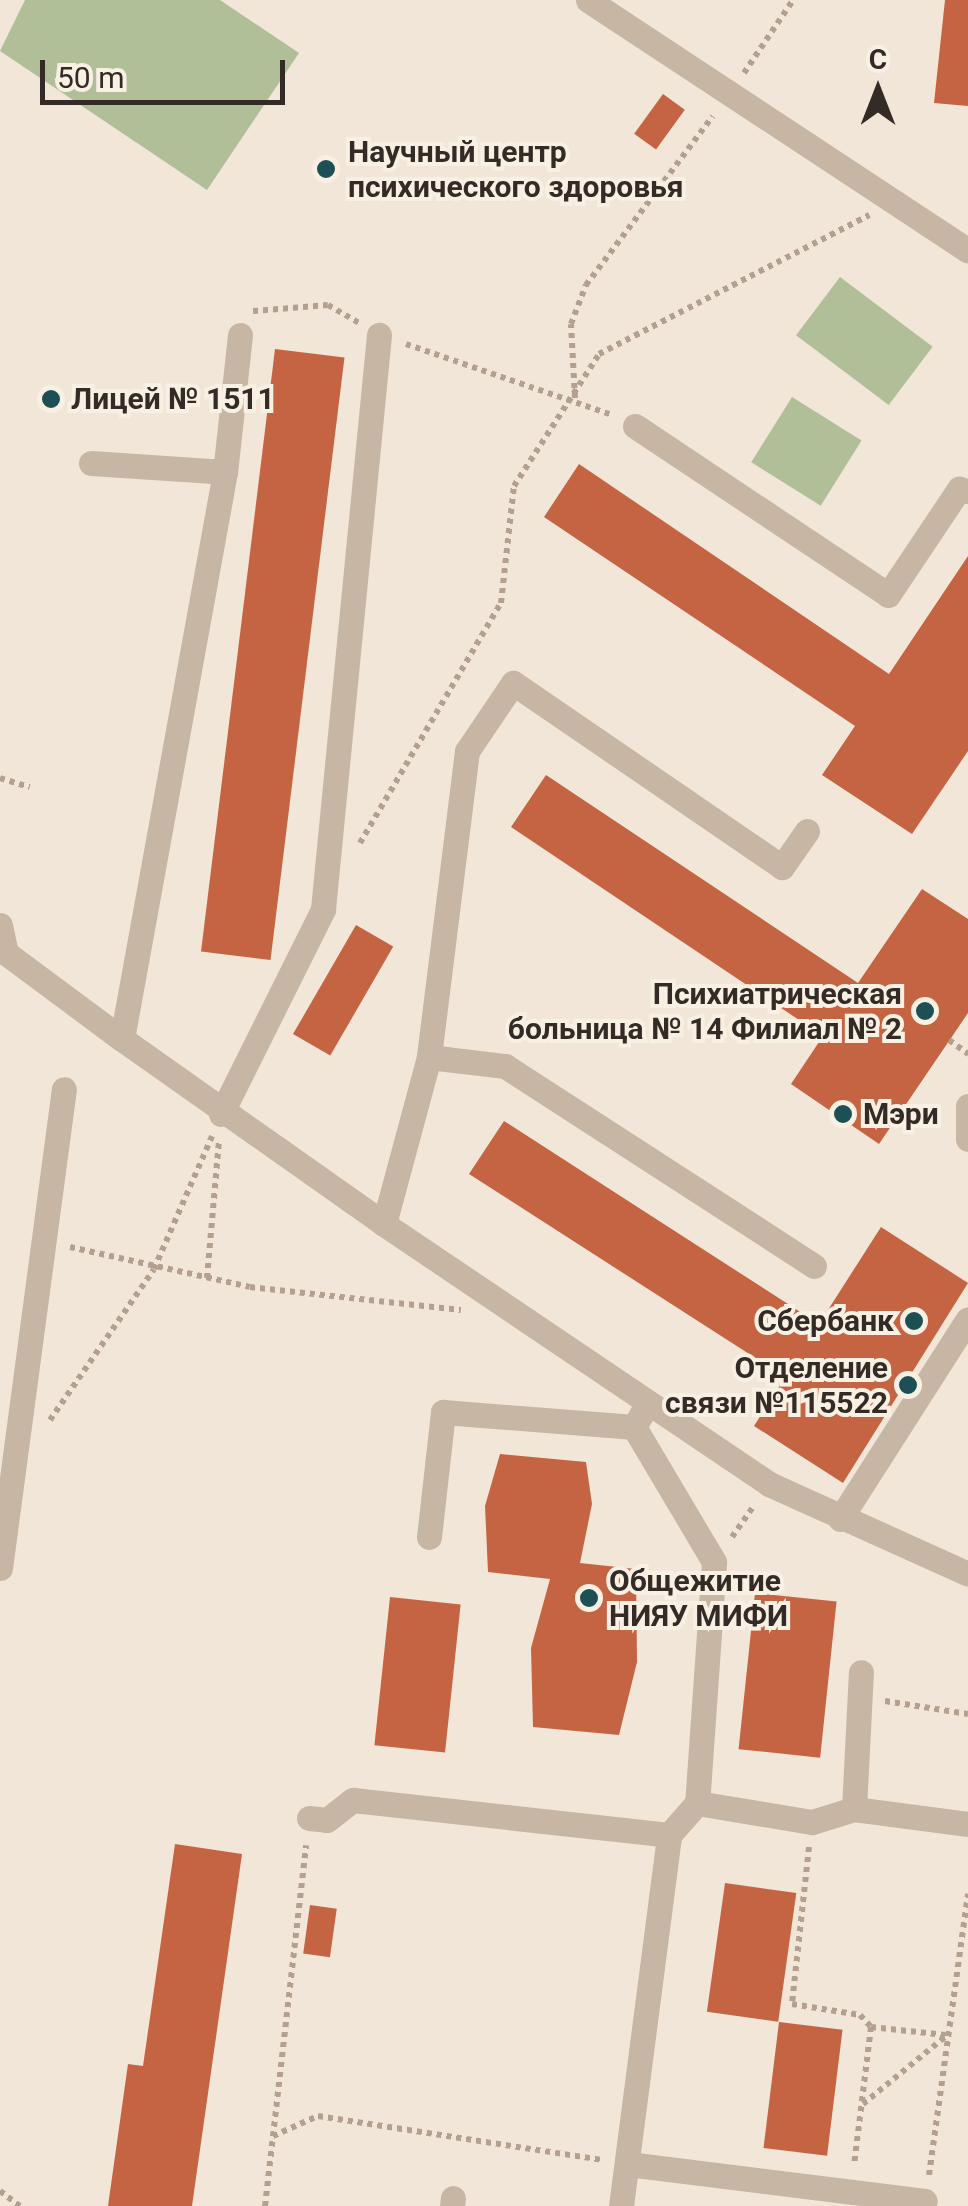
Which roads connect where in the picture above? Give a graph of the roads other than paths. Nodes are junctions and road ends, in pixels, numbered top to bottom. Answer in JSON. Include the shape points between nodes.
{"nodes":[{"id":1,"x":602,"y":4,"type":"edge"},
{"id":2,"x":968,"y":251,"type":"edge"},
{"id":3,"x":240,"y":335,"type":"dead end"},
{"id":4,"x":378,"y":335,"type":"dead end"},
{"id":5,"x":636,"y":426,"type":"road end"},
{"id":6,"x":91,"y":463,"type":"dead end"},
{"id":7,"x":225,"y":472,"type":"junction"},
{"id":8,"x":968,"y":490,"type":"edge"},
{"id":9,"x":807,"y":830,"type":"dead end"},
{"id":10,"x":0,"y":925,"type":"edge"},
{"id":11,"x":3,"y":952,"type":"edge"},
{"id":12,"x":122,"y":1039,"type":"junction"},
{"id":13,"x":429,"y":1057,"type":"junction"},
{"id":14,"x":64,"y":1089,"type":"dead end"},
{"id":15,"x":968,"y":1106,"type":"edge"},
{"id":16,"x":221,"y":1114,"type":"junction"},
{"id":17,"x":968,"y":1140,"type":"edge"},
{"id":18,"x":384,"y":1224,"type":"junction"},
{"id":19,"x":814,"y":1266,"type":"dead end"},
{"id":20,"x":968,"y":1320,"type":"edge"},
{"id":21,"x":640,"y":1416,"type":"junction"},
{"id":22,"x":6,"y":1474,"type":"edge"},
{"id":23,"x":840,"y":1519,"type":"junction"},
{"id":24,"x":429,"y":1537,"type":"dead end"},
{"id":25,"x":0,"y":1568,"type":"edge"},
{"id":26,"x":968,"y":1574,"type":"edge"},
{"id":27,"x":861,"y":1684,"type":"road end"},
{"id":28,"x":697,"y":1803,"type":"junction"},
{"id":29,"x":854,"y":1809,"type":"junction"},
{"id":30,"x":309,"y":1818,"type":"road end"},
{"id":31,"x":968,"y":1824,"type":"edge"},
{"id":32,"x":669,"y":1835,"type":"junction"},
{"id":33,"x":628,"y":2164,"type":"junction"},
{"id":34,"x":819,"y":2197,"type":"edge"},
{"id":35,"x":925,"y":2201,"type":"road end"},
{"id":36,"x":621,"y":2206,"type":"edge"}],
"edges":[{"from":1,"to":2,"type":"lane","via":[[729,96]]},
{"from":3,"to":7,"type":"lane"},
{"from":4,"to":16,"type":"lane","via":[[323,910]]},
{"from":5,"to":8,"type":"lane","via":[[888,595],[959,489]]},
{"from":6,"to":7,"type":"lane"},
{"from":7,"to":12,"type":"lane"},
{"from":9,"to":13,"type":"lane","via":[[782,867],[512,684],[468,751]]},
{"from":10,"to":11,"type":"lane"},
{"from":11,"to":12,"type":"lane"},
{"from":12,"to":16,"type":"lane"},
{"from":13,"to":18,"type":"lane"},
{"from":13,"to":19,"type":"lane","via":[[504,1066]]},
{"from":14,"to":22,"type":"lane"},
{"from":15,"to":17,"type":"lane"},
{"from":16,"to":18,"type":"lane"},
{"from":18,"to":21,"type":"lane"},
{"from":20,"to":23,"type":"lane"},
{"from":21,"to":23,"type":"lane"},
{"from":21,"to":24,"type":"lane","via":[[443,1412]]},
{"from":21,"to":28,"type":"lane","via":[[714,1562]]},
{"from":22,"to":25,"type":"lane"},
{"from":23,"to":26,"type":"lane"},
{"from":27,"to":29,"type":"lane"},
{"from":28,"to":29,"type":"lane","via":[[812,1822]]},
{"from":28,"to":32,"type":"lane"},
{"from":29,"to":31,"type":"lane"},
{"from":30,"to":32,"type":"lane","via":[[326,1820],[353,1800]]},
{"from":32,"to":33,"type":"lane"},
{"from":33,"to":34,"type":"lane"},
{"from":33,"to":36,"type":"lane"},
{"from":34,"to":35,"type":"lane","via":[[851,2192]]}]}
